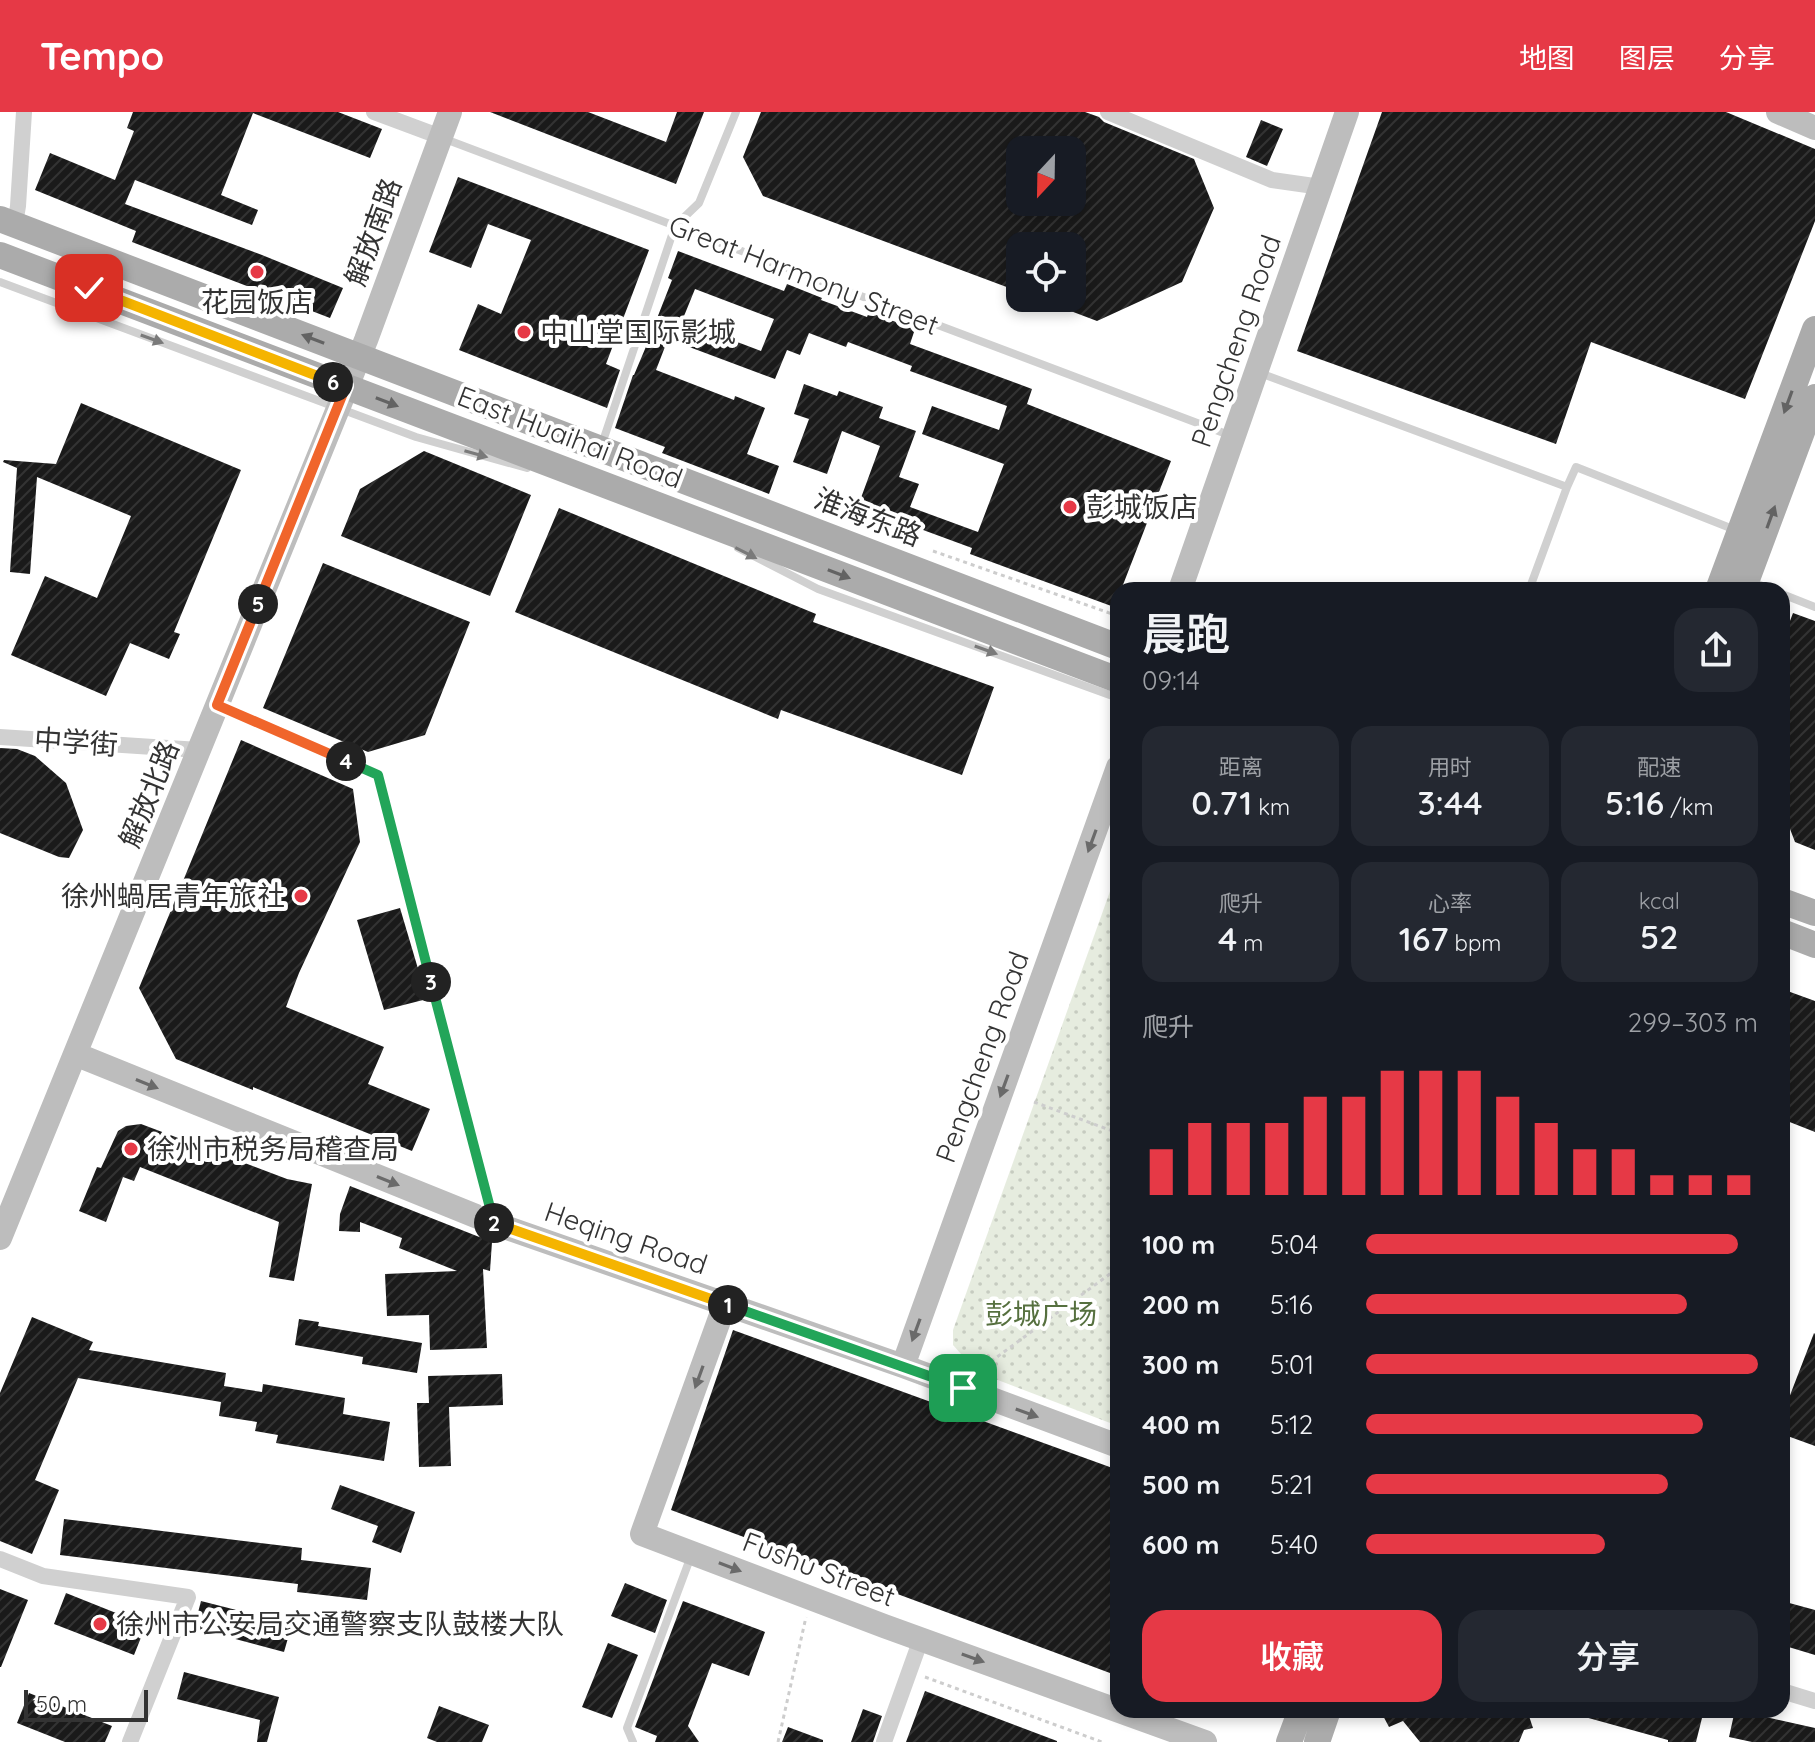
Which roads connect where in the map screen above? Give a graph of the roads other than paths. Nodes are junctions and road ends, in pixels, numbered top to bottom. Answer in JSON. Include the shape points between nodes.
{"nodes":[{"id":1,"x":24,"y":112,"type":"edge"},
{"id":2,"x":374,"y":112,"type":"edge"},
{"id":3,"x":450,"y":112,"type":"edge"},
{"id":4,"x":736,"y":112,"type":"edge"},
{"id":5,"x":1108,"y":112,"type":"edge"},
{"id":6,"x":1347,"y":112,"type":"edge"},
{"id":7,"x":1778,"y":112,"type":"edge"},
{"id":8,"x":1815,"y":128,"type":"edge"},
{"id":9,"x":441,"y":137,"type":"junction"},
{"id":10,"x":1321,"y":187,"type":"junction"},
{"id":11,"x":7,"y":222,"type":"edge"},
{"id":12,"x":675,"y":226,"type":"junction"},
{"id":13,"x":0,"y":255,"type":"edge"},
{"id":14,"x":0,"y":282,"type":"edge"},
{"id":15,"x":1815,"y":329,"type":"edge"},
{"id":16,"x":1256,"y":372,"type":"junction"},
{"id":17,"x":349,"y":381,"type":"junction"},
{"id":18,"x":1815,"y":397,"type":"edge"},
{"id":19,"x":1234,"y":437,"type":"junction"},
{"id":20,"x":595,"y":447,"type":"junction"},
{"id":21,"x":531,"y":469,"type":"dead end"},
{"id":22,"x":545,"y":473,"type":"dead end"},
{"id":23,"x":1567,"y":487,"type":"junction"},
{"id":24,"x":1740,"y":532,"type":"junction"},
{"id":25,"x":713,"y":536,"type":"dead end"},
{"id":26,"x":726,"y":543,"type":"dead end"},
{"id":27,"x":1183,"y":582,"type":"edge"},
{"id":28,"x":1532,"y":582,"type":"edge"},
{"id":29,"x":1721,"y":582,"type":"edge"},
{"id":30,"x":1746,"y":582,"type":"edge"},
{"id":31,"x":1790,"y":597,"type":"edge"},
{"id":32,"x":1815,"y":607,"type":"edge"},
{"id":33,"x":1110,"y":644,"type":"edge"},
{"id":34,"x":1110,"y":677,"type":"edge"},
{"id":35,"x":1110,"y":695,"type":"edge"},
{"id":36,"x":217,"y":705,"type":"junction"},
{"id":37,"x":0,"y":737,"type":"edge"},
{"id":38,"x":199,"y":750,"type":"junction"},
{"id":39,"x":1110,"y":789,"type":"edge"},
{"id":40,"x":1790,"y":904,"type":"edge"},
{"id":41,"x":1815,"y":913,"type":"edge"},
{"id":42,"x":1790,"y":935,"type":"edge"},
{"id":43,"x":1815,"y":945,"type":"edge"},
{"id":44,"x":75,"y":1054,"type":"junction"},
{"id":45,"x":493,"y":1223,"type":"junction"},
{"id":46,"x":0,"y":1238,"type":"edge"},
{"id":47,"x":725,"y":1304,"type":"junction"},
{"id":48,"x":903,"y":1366,"type":"junction"},
{"id":49,"x":1110,"y":1443,"type":"edge"},
{"id":50,"x":691,"y":1556,"type":"dead end"},
{"id":51,"x":0,"y":1559,"type":"edge"},
{"id":52,"x":921,"y":1639,"type":"junction"},
{"id":53,"x":1790,"y":1693,"type":"edge"},
{"id":54,"x":1815,"y":1701,"type":"edge"},
{"id":55,"x":1110,"y":1708,"type":"edge"},
{"id":56,"x":1139,"y":1718,"type":"edge"},
{"id":57,"x":1298,"y":1718,"type":"edge"},
{"id":58,"x":1325,"y":1718,"type":"edge"},
{"id":59,"x":130,"y":1742,"type":"edge"},
{"id":60,"x":633,"y":1742,"type":"edge"},
{"id":61,"x":884,"y":1742,"type":"edge"},
{"id":62,"x":1205,"y":1742,"type":"edge"},
{"id":63,"x":1289,"y":1742,"type":"edge"},
{"id":64,"x":1317,"y":1742,"type":"edge"}],
"edges":[{"from":1,"to":11,"type":"street","via":[[18,206]]},
{"from":2,"to":9,"type":"street","name":"Great Harmony Street"},
{"from":3,"to":9,"type":"street","name":"解放南路"},
{"from":4,"to":12,"type":"lane","via":[[699,203]]},
{"from":5,"to":10,"type":"street","via":[[1272,180]]},
{"from":6,"to":10,"type":"street","name":"Pengcheng Road"},
{"from":7,"to":8,"type":"street"},
{"from":9,"to":12,"type":"lane","name":"Great Harmony Street"},
{"from":9,"to":17,"type":"street","name":"解放南路"},
{"from":10,"to":16,"type":"street","name":"Pengcheng Road"},
{"from":17,"to":11,"type":"main road","name":"East Huaihai Road","one_way":true},
{"from":12,"to":19,"type":"lane","name":"Great Harmony Street"},
{"from":12,"to":20,"type":"lane","via":[[604,438]]},
{"from":13,"to":17,"type":"main road","name":"East Huaihai Road"},
{"from":14,"to":17,"type":"lane","one_way":true},
{"from":15,"to":24,"type":"main road","one_way":true},
{"from":16,"to":19,"type":"street","name":"Pengcheng Road"},
{"from":16,"to":23,"type":"lane"},
{"from":17,"to":20,"type":"main road","name":"East Huaihai Road"},
{"from":17,"to":21,"type":"lane","one_way":true,"via":[[416,437]]},
{"from":17,"to":34,"type":"main road","name":"East Huaihai Road","one_way":true},
{"from":17,"to":36,"type":"street","name":"解放北路"},
{"from":30,"to":18,"type":"main road","one_way":true},
{"from":19,"to":27,"type":"street","name":"Pengcheng Road"},
{"from":20,"to":33,"type":"main road","name":"淮海东路"},
{"from":22,"to":25,"type":"lane"},
{"from":23,"to":24,"type":"lane","via":[[1576,467]]},
{"from":23,"to":28,"type":"lane"},
{"from":24,"to":29,"type":"main road"},
{"from":26,"to":35,"type":"lane","one_way":true,"via":[[818,589]]},
{"from":31,"to":32,"type":"lane"},
{"from":36,"to":38,"type":"street","name":"解放北路"},
{"from":36,"to":45,"type":"lane","via":[[378,775]]},
{"from":37,"to":38,"type":"street","name":"中学街"},
{"from":38,"to":44,"type":"street","name":"解放北路"},
{"from":39,"to":48,"type":"street","name":"Pengcheng Road","one_way":true},
{"from":40,"to":41,"type":"main road"},
{"from":42,"to":43,"type":"main road"},
{"from":44,"to":45,"type":"street","name":"Heqing Road","one_way":true},
{"from":44,"to":46,"type":"street","name":"解放北路"},
{"from":45,"to":47,"type":"street","name":"Heqing Road"},
{"from":47,"to":48,"type":"street","name":"Heqing Road"},
{"from":47,"to":52,"type":"street","name":"Fushu Street","one_way":true,"via":[[642,1534]]},
{"from":48,"to":49,"type":"street","name":"Heqing Road","one_way":true},
{"from":50,"to":60,"type":"lane","via":[[627,1728]]},
{"from":51,"to":59,"type":"street","via":[[43,1576],[188,1597]]},
{"from":52,"to":55,"type":"street","name":"Fushu Street","one_way":true},
{"from":52,"to":61,"type":"street"},
{"from":53,"to":54,"type":"street"},
{"from":56,"to":62,"type":"street","name":"Fushu Street","one_way":true},
{"from":57,"to":63,"type":"main road"},
{"from":58,"to":64,"type":"main road"}]}
